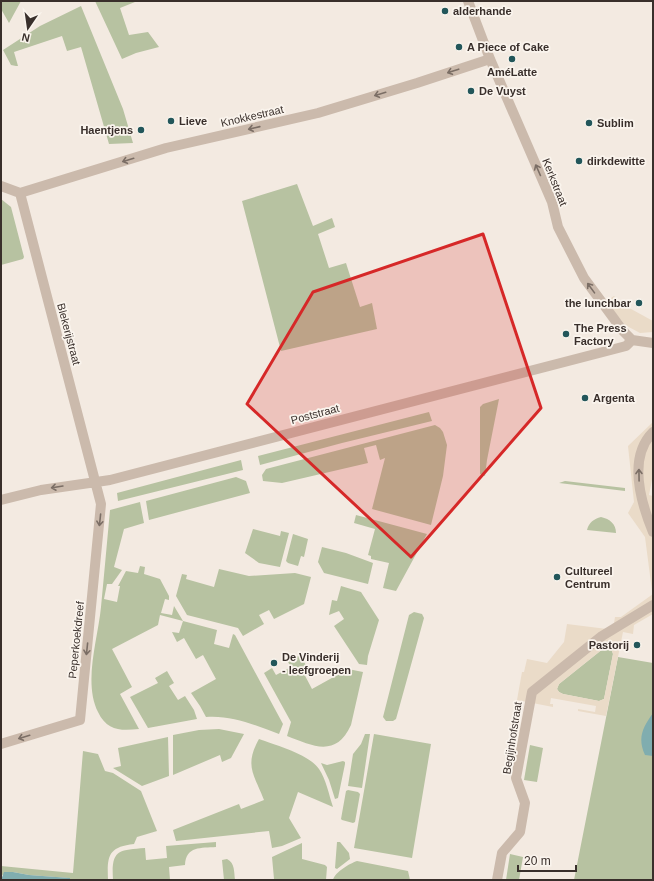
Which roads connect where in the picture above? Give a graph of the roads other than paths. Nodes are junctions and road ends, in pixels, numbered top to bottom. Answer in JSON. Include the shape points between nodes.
{"nodes":[{"id":1,"x":468,"y":1,"type":"edge"},
{"id":2,"x":490,"y":59,"type":"junction"},
{"id":3,"x":1,"y":186,"type":"edge"},
{"id":4,"x":20,"y":193,"type":"junction"},
{"id":5,"x":632,"y":340,"type":"junction"},
{"id":6,"x":653,"y":343,"type":"edge"},
{"id":7,"x":653,"y":432,"type":"edge"},
{"id":8,"x":96,"y":482,"type":"junction"},
{"id":9,"x":1,"y":500,"type":"edge"},
{"id":10,"x":653,"y":532,"type":"edge"},
{"id":11,"x":653,"y":605,"type":"edge"},
{"id":12,"x":1,"y":744,"type":"edge"},
{"id":13,"x":497,"y":880,"type":"edge"}],
"edges":[{"from":1,"to":2,"type":"street","name":"Kerkstraat"},
{"from":2,"to":4,"type":"street","name":"Knokkestraat","one_way":true,"via":[[318,113],[166,148]]},
{"from":5,"to":2,"type":"street","name":"Kerkstraat","one_way":true,"via":[[584,278],[558,228],[552,202]]},
{"from":3,"to":4,"type":"street"},
{"from":4,"to":8,"type":"street","name":"Blekerijstraat"},
{"from":5,"to":6,"type":"street"},
{"from":5,"to":8,"type":"street","name":"Poststraat","via":[[626,346]]},
{"from":10,"to":7,"type":"street","one_way":true,"via":[[645,513],[638,473],[640,455],[646,440]]},
{"from":8,"to":9,"type":"street","name":"Poststraat","one_way":true,"via":[[41,490]]},
{"from":8,"to":12,"type":"street","name":"Peperkoekdreef","one_way":true,"via":[[101,504],[80,720]]},
{"from":11,"to":13,"type":"street","name":"Begijnhofstraat","via":[[602,636],[532,692],[516,778],[525,803],[520,832],[502,853]]}]}
